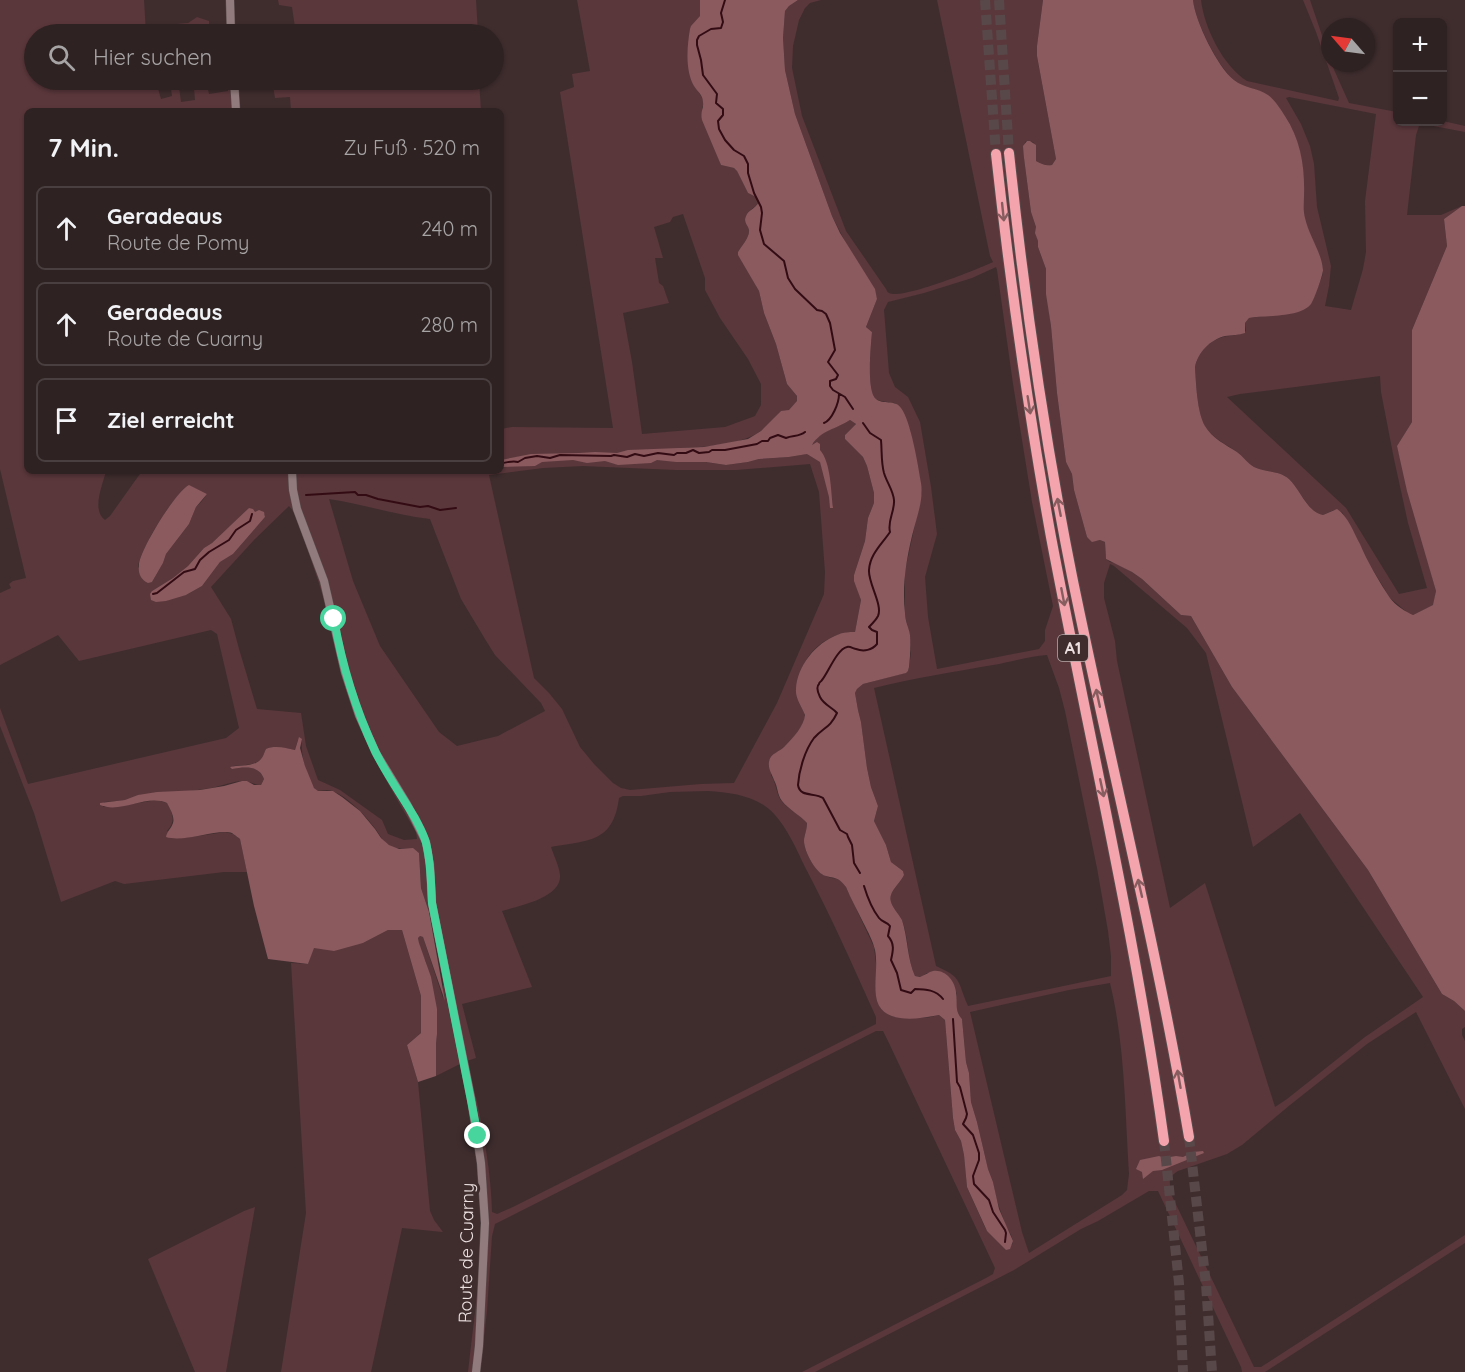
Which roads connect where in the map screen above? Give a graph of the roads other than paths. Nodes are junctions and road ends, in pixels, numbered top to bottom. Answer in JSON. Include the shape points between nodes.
{"nodes":[{"id":1,"x":230,"y":0,"type":"edge"},
{"id":2,"x":231,"y":24,"type":"edge"},
{"id":3,"x":235,"y":90,"type":"edge"},
{"id":4,"x":236,"y":108,"type":"edge"},
{"id":5,"x":1009,"y":153,"type":"tunnel mouth"},
{"id":6,"x":996,"y":154,"type":"tunnel mouth"},
{"id":7,"x":292,"y":474,"type":"edge"},
{"id":8,"x":1189,"y":1137,"type":"tunnel mouth"},
{"id":9,"x":1164,"y":1141,"type":"tunnel mouth"},
{"id":10,"x":476,"y":1372,"type":"edge"}],
"edges":[{"from":1,"to":2,"type":"street"},
{"from":3,"to":4,"type":"street"},
{"from":8,"to":5,"type":"highway","number":"A1","one_way":true,"via":[[1158,969],[1059,510],[1032,343]]},
{"from":6,"to":9,"type":"highway","number":"A1","one_way":true,"via":[[1037,458],[1133,945]]},
{"from":7,"to":10,"type":"street","name":"Route de Cuarny","via":[[297,509],[324,580],[359,716],[422,831],[428,852],[432,903],[481,1163],[485,1223]]}]}
